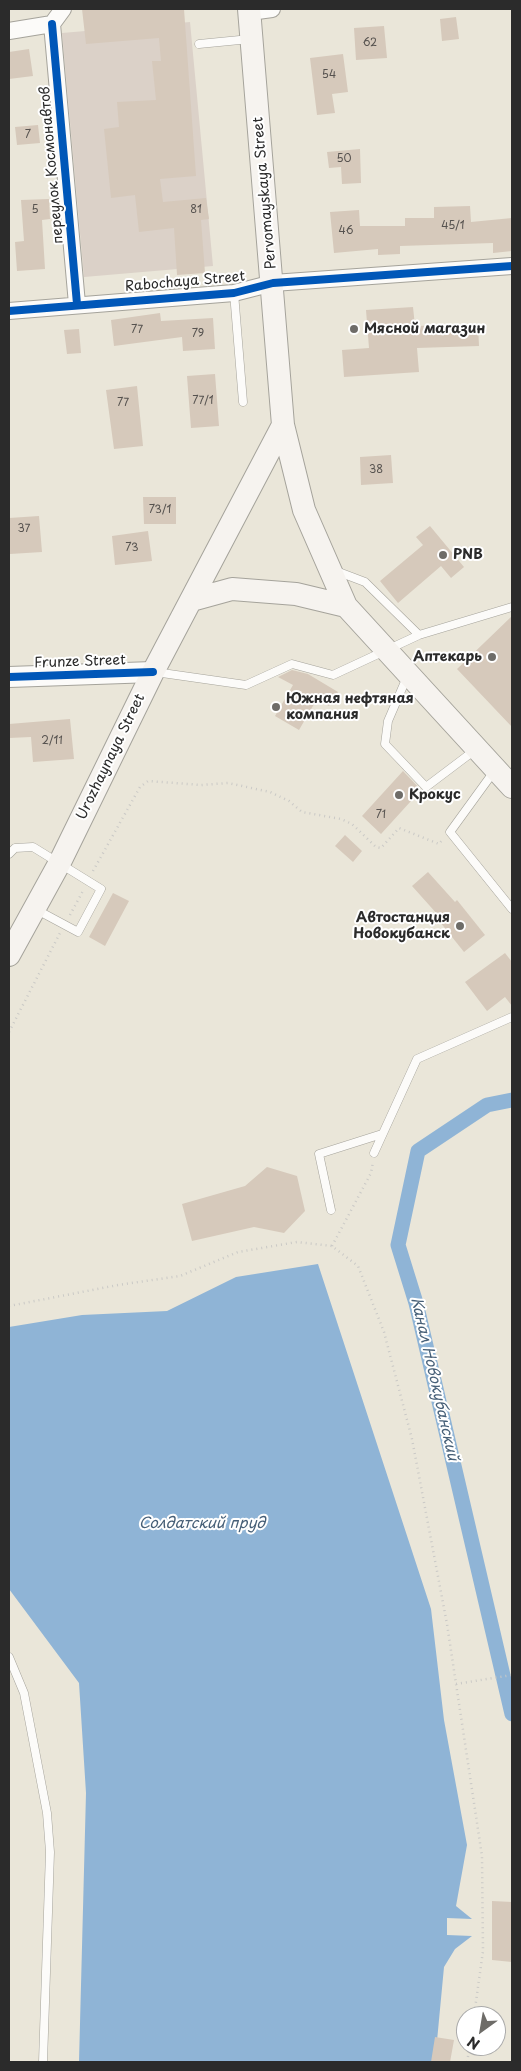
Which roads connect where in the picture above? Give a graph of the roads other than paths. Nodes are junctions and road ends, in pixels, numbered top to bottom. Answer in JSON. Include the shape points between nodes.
{"nodes":[{"id":1,"x":63,"y":9,"type":"edge"},
{"id":2,"x":272,"y":9,"type":"edge"},
{"id":3,"x":250,"y":10,"type":"edge"},
{"id":4,"x":52,"y":24,"type":"junction"},
{"id":5,"x":9,"y":31,"type":"edge"},
{"id":6,"x":252,"y":39,"type":"junction"},
{"id":7,"x":199,"y":44,"type":"dead end"},
{"id":8,"x":512,"y":266,"type":"edge"},
{"id":9,"x":273,"y":284,"type":"junction"},
{"id":10,"x":234,"y":293,"type":"junction"},
{"id":11,"x":77,"y":304,"type":"junction"},
{"id":12,"x":9,"y":311,"type":"edge"},
{"id":13,"x":243,"y":402,"type":"dead end"},
{"id":14,"x":283,"y":425,"type":"junction"},
{"id":15,"x":329,"y":568,"type":"junction"},
{"id":16,"x":192,"y":600,"type":"junction"},
{"id":17,"x":346,"y":606,"type":"junction"},
{"id":18,"x":512,"y":607,"type":"edge"},
{"id":19,"x":419,"y":635,"type":"junction"},
{"id":20,"x":387,"y":649,"type":"junction"},
{"id":21,"x":153,"y":672,"type":"junction"},
{"id":22,"x":408,"y":672,"type":"junction"},
{"id":23,"x":9,"y":678,"type":"edge"},
{"id":24,"x":477,"y":748,"type":"junction"},
{"id":25,"x":496,"y":768,"type":"junction"},
{"id":26,"x":512,"y":787,"type":"edge"},
{"id":27,"x":9,"y":854,"type":"edge"},
{"id":28,"x":59,"y":864,"type":"junction"},
{"id":29,"x":33,"y":908,"type":"junction"},
{"id":30,"x":512,"y":909,"type":"edge"},
{"id":31,"x":9,"y":955,"type":"edge"},
{"id":32,"x":512,"y":1017,"type":"edge"},
{"id":33,"x":382,"y":1134,"type":"junction"},
{"id":34,"x":374,"y":1153,"type":"road end"},
{"id":35,"x":331,"y":1210,"type":"dead end"},
{"id":36,"x":9,"y":1657,"type":"edge"},
{"id":37,"x":43,"y":2062,"type":"edge"}],
"edges":[{"from":1,"to":4,"type":"street"},
{"from":2,"to":3,"type":"street"},
{"from":3,"to":6,"type":"main road","name":"Pervomayskaya Street"},
{"from":4,"to":5,"type":"street"},
{"from":4,"to":11,"type":"street","name":"переулок Космонавтов"},
{"from":6,"to":7,"type":"lane"},
{"from":6,"to":9,"type":"main road","name":"Pervomayskaya Street"},
{"from":8,"to":9,"type":"street","name":"Rabochaya Street"},
{"from":9,"to":10,"type":"street","name":"Rabochaya Street"},
{"from":9,"to":14,"type":"main road","name":"Pervomayskaya Street"},
{"from":10,"to":11,"type":"street","name":"Rabochaya Street"},
{"from":10,"to":13,"type":"lane"},
{"from":11,"to":12,"type":"street","name":"Rabochaya Street"},
{"from":14,"to":15,"type":"main road","name":"Pervomayskaya Street","via":[[304,510]]},
{"from":14,"to":16,"type":"main road","name":"Urozhaynaya Street"},
{"from":15,"to":17,"type":"main road","name":"Pervomayskaya Street"},
{"from":15,"to":19,"type":"lane","via":[[365,582]]},
{"from":16,"to":17,"type":"main road","via":[[232,589],[296,594]]},
{"from":16,"to":21,"type":"main road","name":"Urozhaynaya Street"},
{"from":17,"to":20,"type":"main road","name":"Pervomayskaya Street"},
{"from":18,"to":19,"type":"lane"},
{"from":19,"to":20,"type":"lane"},
{"from":20,"to":21,"type":"lane","via":[[333,675],[292,664],[246,685]]},
{"from":20,"to":22,"type":"main road","name":"Pervomayskaya Street"},
{"from":21,"to":23,"type":"street","name":"Frunze Street"},
{"from":21,"to":28,"type":"main road","name":"Urozhaynaya Street"},
{"from":22,"to":24,"type":"main road","name":"Pervomayskaya Street"},
{"from":22,"to":24,"type":"lane","via":[[388,721],[385,744],[426,787]]},
{"from":24,"to":25,"type":"main road","name":"Pervomayskaya Street"},
{"from":25,"to":26,"type":"main road","name":"Pervomayskaya Street"},
{"from":25,"to":30,"type":"lane","via":[[450,832]]},
{"from":27,"to":28,"type":"lane","via":[[15,848],[33,847]]},
{"from":28,"to":29,"type":"main road","name":"Urozhaynaya Street"},
{"from":28,"to":29,"type":"lane","via":[[101,890],[78,932]]},
{"from":29,"to":31,"type":"main road","name":"Urozhaynaya Street"},
{"from":32,"to":33,"type":"lane","via":[[417,1059]]},
{"from":33,"to":34,"type":"lane"},
{"from":33,"to":35,"type":"lane","via":[[319,1154]]},
{"from":36,"to":37,"type":"lane","via":[[24,1693],[47,1814],[50,1852]]}]}
